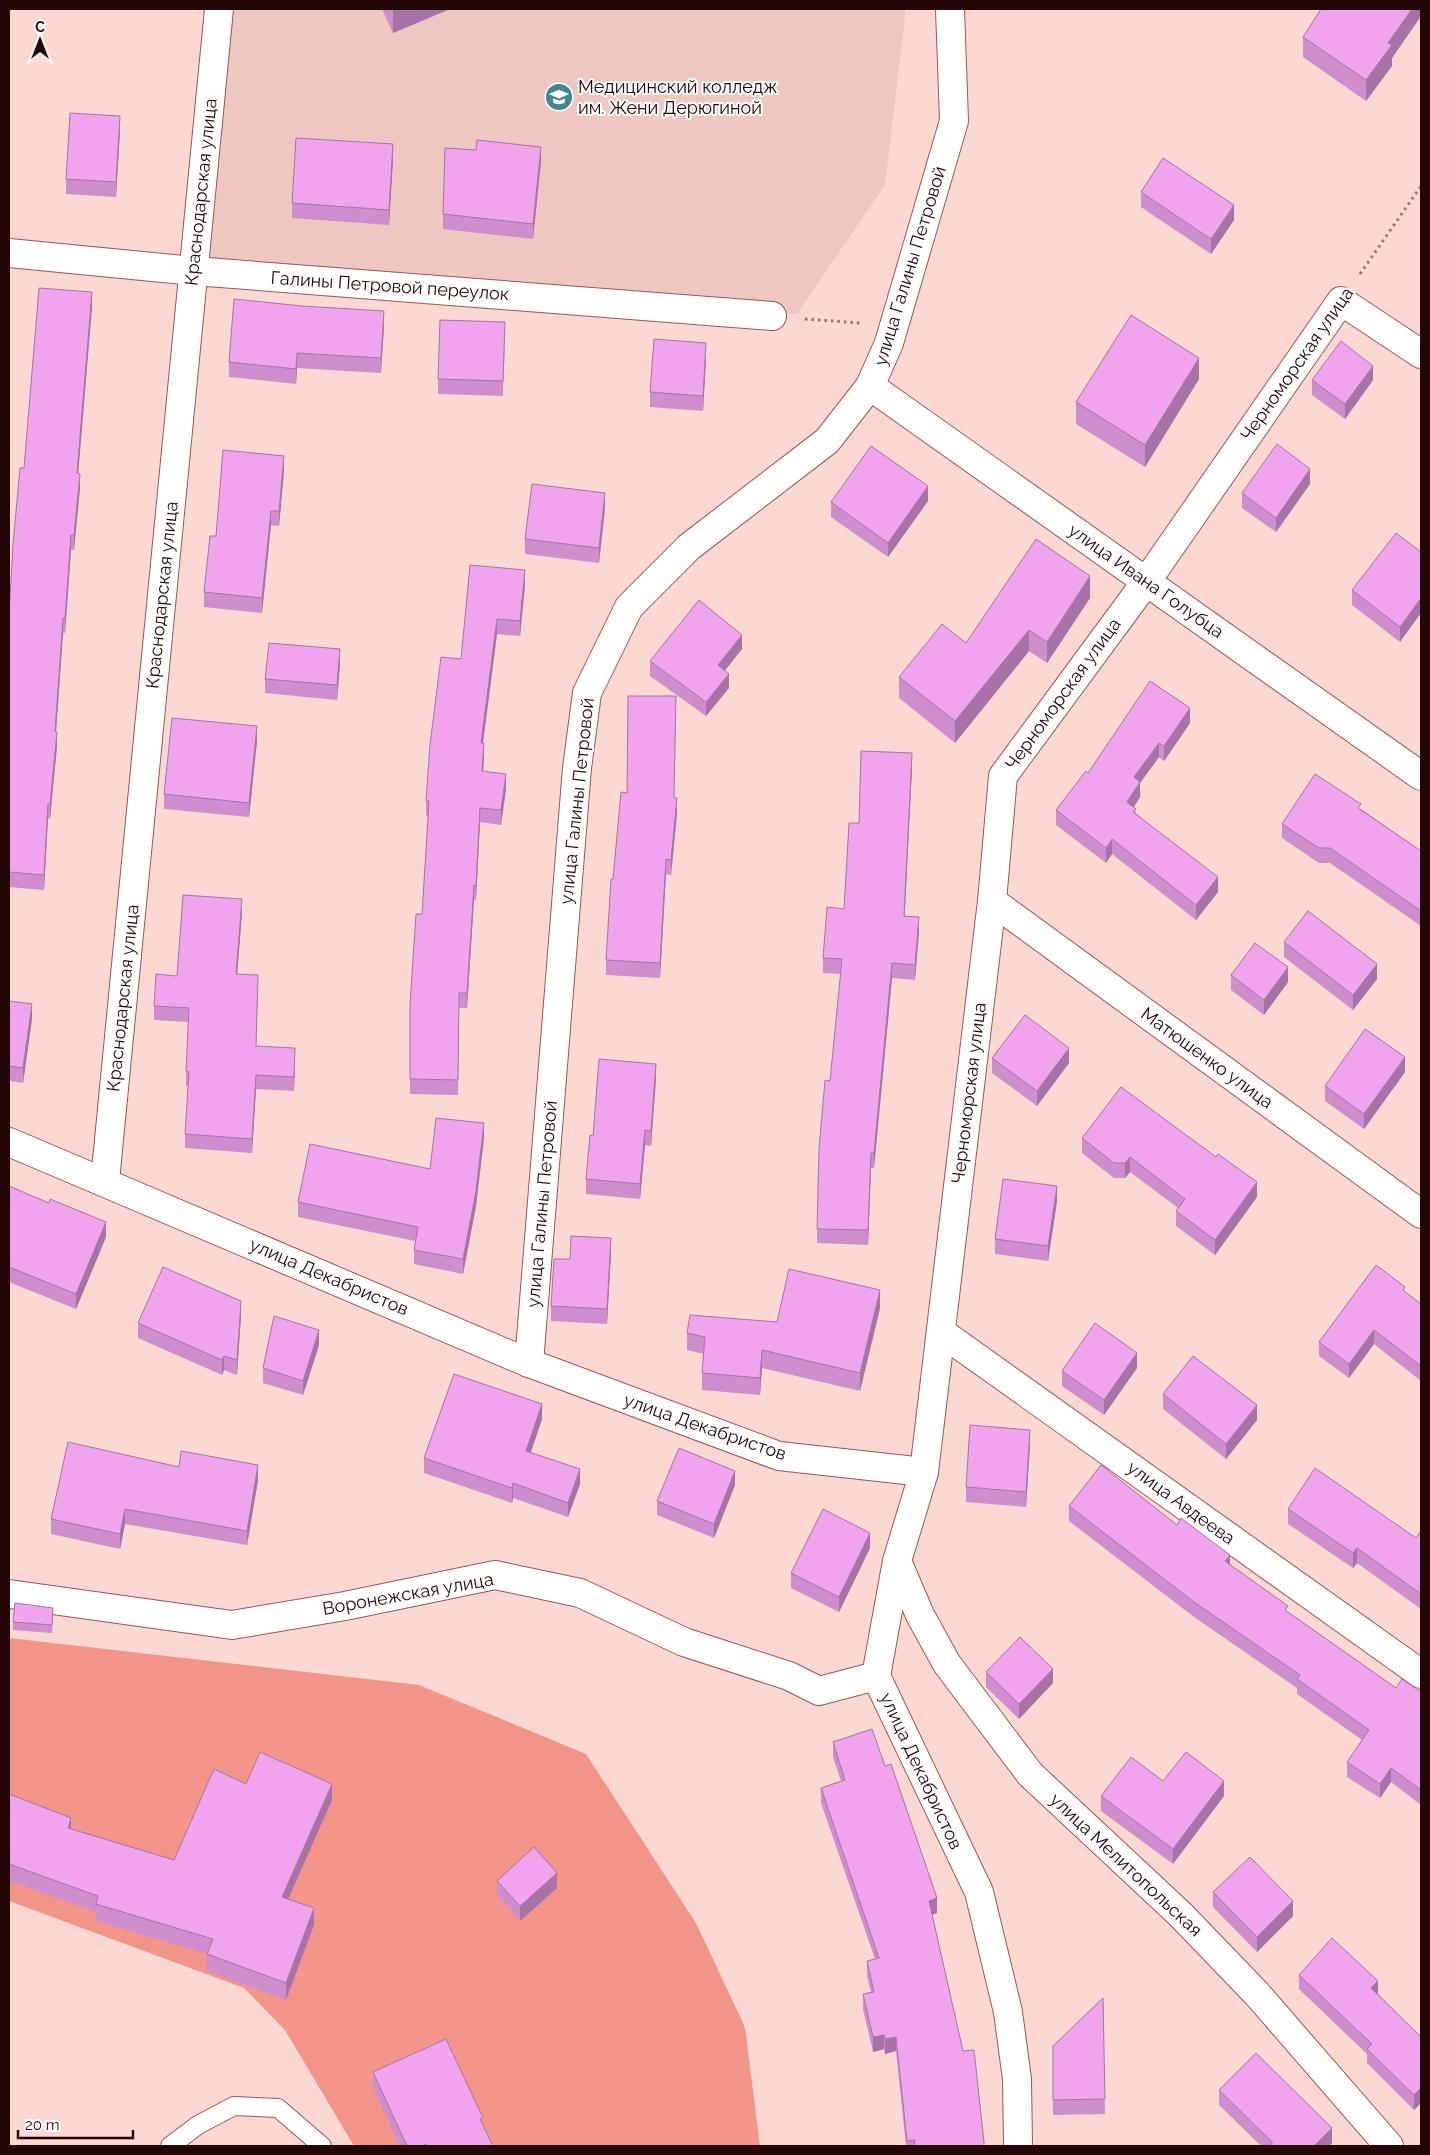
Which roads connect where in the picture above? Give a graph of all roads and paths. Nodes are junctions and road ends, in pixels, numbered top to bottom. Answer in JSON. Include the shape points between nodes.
{"nodes":[{"id":1,"x":219,"y":9,"type":"edge"},
{"id":2,"x":950,"y":9,"type":"edge"},
{"id":3,"x":1421,"y":186,"type":"edge"},
{"id":4,"x":9,"y":253,"type":"edge"},
{"id":5,"x":194,"y":271,"type":"junction"},
{"id":6,"x":1340,"y":301,"type":"junction"},
{"id":7,"x":772,"y":316,"type":"joint"},
{"id":8,"x":894,"y":326,"type":"junction"},
{"id":9,"x":1421,"y":354,"type":"edge"},
{"id":10,"x":870,"y":386,"type":"junction"},
{"id":11,"x":1146,"y":582,"type":"junction"},
{"id":12,"x":1421,"y":776,"type":"edge"},
{"id":13,"x":992,"y":901,"type":"junction"},
{"id":14,"x":9,"y":1142,"type":"edge"},
{"id":15,"x":105,"y":1181,"type":"junction"},
{"id":16,"x":1421,"y":1214,"type":"edge"},
{"id":17,"x":941,"y":1332,"type":"junction"},
{"id":18,"x":529,"y":1363,"type":"junction"},
{"id":19,"x":924,"y":1472,"type":"junction"},
{"id":20,"x":897,"y":1561,"type":"junction"},
{"id":21,"x":9,"y":1594,"type":"edge"},
{"id":22,"x":1421,"y":1674,"type":"edge"},
{"id":23,"x":876,"y":1676,"type":"junction"},
{"id":24,"x":170,"y":2146,"type":"edge"},
{"id":25,"x":322,"y":2146,"type":"edge"},
{"id":26,"x":1018,"y":2146,"type":"edge"},
{"id":27,"x":1389,"y":2146,"type":"edge"}],
"edges":[{"from":1,"to":5,"type":"street","name":"Краснодарская улица"},
{"from":2,"to":8,"type":"street","name":"улица Галины Петровой","via":[[954,121]]},
{"from":3,"to":6,"type":"path","name":"Черноморская улица"},
{"from":4,"to":5,"type":"street","name":"Галины Петровой переулок"},
{"from":5,"to":7,"type":"street","name":"Галины Петровой переулок"},
{"from":5,"to":15,"type":"street","name":"Краснодарская улица"},
{"from":6,"to":9,"type":"street"},
{"from":6,"to":11,"type":"street","name":"Черноморская улица"},
{"from":7,"to":8,"type":"path"},
{"from":8,"to":10,"type":"street","name":"улица Галины Петровой"},
{"from":10,"to":11,"type":"street","name":"улица Ивана Голубца"},
{"from":10,"to":18,"type":"street","name":"улица Галины Петровой","via":[[827,441],[689,546],[629,607],[587,693],[577,768]]},
{"from":11,"to":12,"type":"street","name":"улица Ивана Голубца"},
{"from":11,"to":13,"type":"street","name":"Черноморская улица","via":[[1003,776]]},
{"from":13,"to":16,"type":"street","name":"Матюшенко улица"},
{"from":13,"to":17,"type":"street","name":"Черноморская улица"},
{"from":14,"to":15,"type":"street","name":"улица Декабристов"},
{"from":15,"to":18,"type":"street","name":"улица Декабристов"},
{"from":17,"to":19,"type":"street","name":"Черноморская улица"},
{"from":17,"to":22,"type":"street","name":"улица Авдеева"},
{"from":18,"to":19,"type":"street","name":"улица Декабристов","via":[[779,1456]]},
{"from":19,"to":20,"type":"street","name":"улица Декабристов"},
{"from":20,"to":23,"type":"street","name":"улица Декабристов"},
{"from":20,"to":27,"type":"street","name":"улица Мелитопольская","via":[[920,1615],[947,1664],[1030,1774],[1181,1915],[1257,1994]]},
{"from":21,"to":23,"type":"street","name":"Воронежская улица","via":[[232,1625],[495,1576],[580,1593],[684,1642],[789,1676],[819,1691]]},
{"from":23,"to":26,"type":"street","name":"улица Декабристов","via":[[979,1892],[1008,2012],[1017,2079]]},
{"from":24,"to":25,"type":"lane","via":[[198,2125],[234,2106],[278,2108]]}]}
